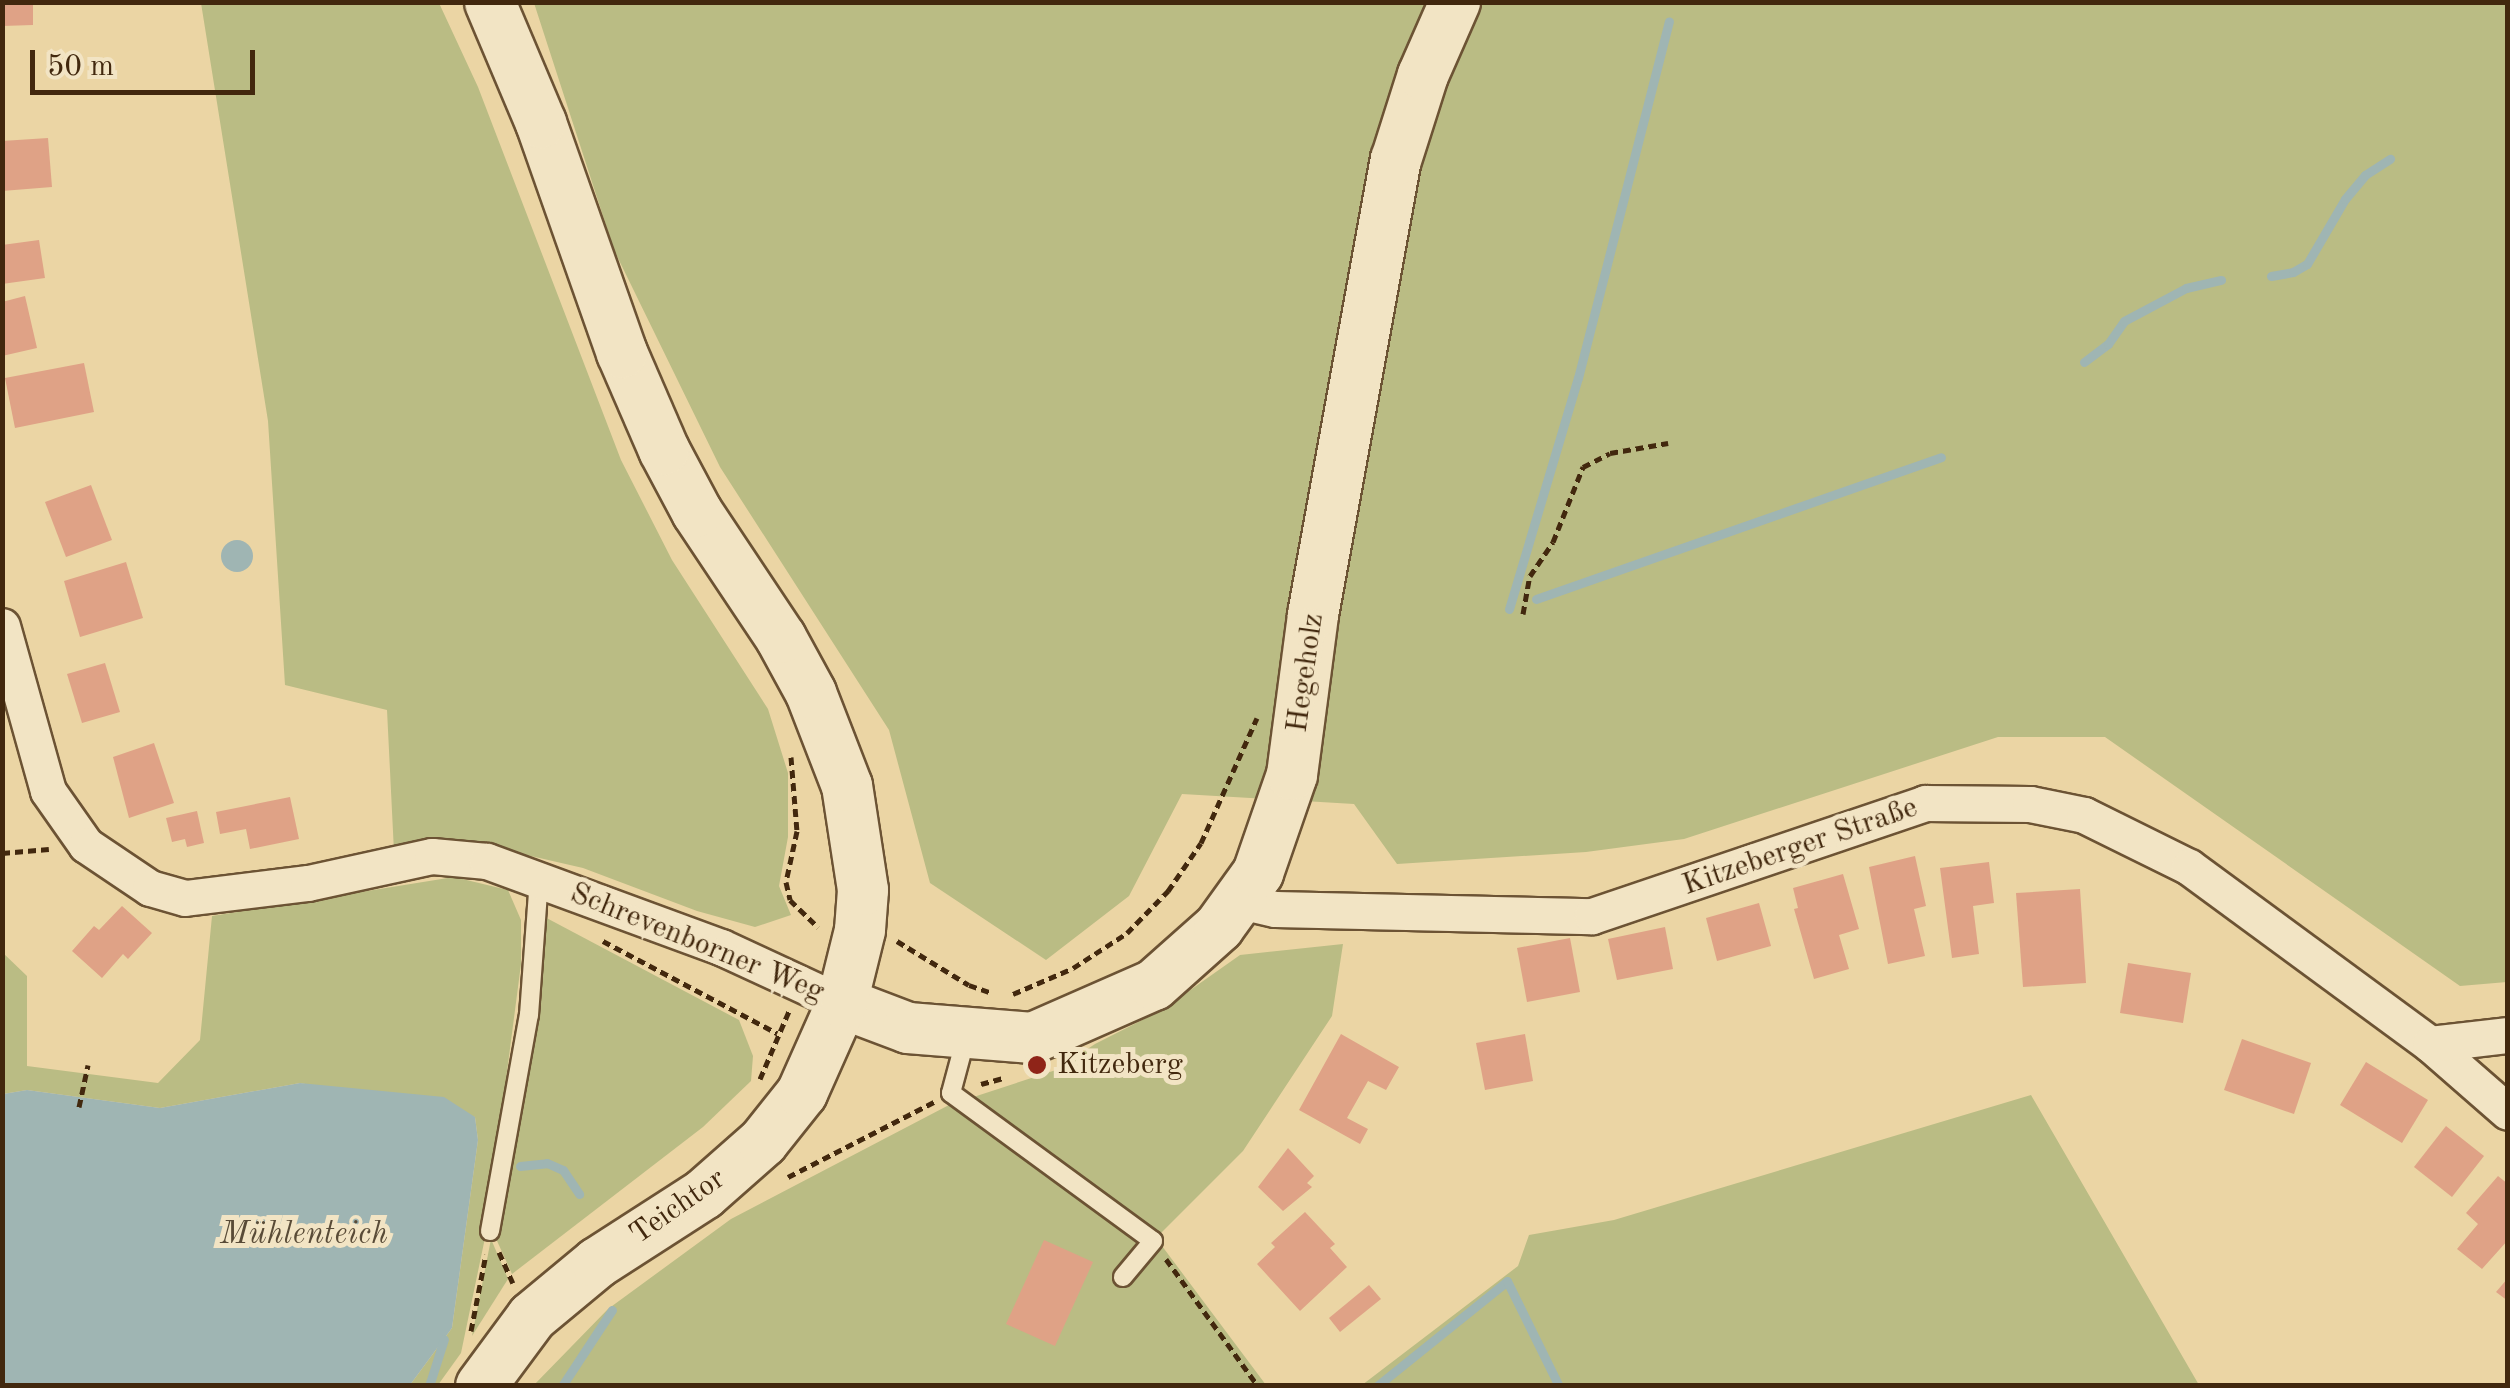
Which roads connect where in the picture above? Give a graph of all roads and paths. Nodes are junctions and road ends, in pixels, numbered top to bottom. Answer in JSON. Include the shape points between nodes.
{"nodes":[{"id":1,"x":490,"y":2,"type":"edge"},
{"id":2,"x":1455,"y":2,"type":"edge"},
{"id":3,"x":1668,"y":443,"type":"dead end"},
{"id":4,"x":1522,"y":614,"type":"dead end"},
{"id":5,"x":2,"y":626,"type":"edge"},
{"id":6,"x":1259,"y":712,"type":"dead end"},
{"id":7,"x":86,"y":845,"type":"junction"},
{"id":8,"x":2,"y":853,"type":"edge"},
{"id":9,"x":539,"y":878,"type":"junction"},
{"id":10,"x":1240,"y":901,"type":"junction"},
{"id":11,"x":590,"y":934,"type":"dead end"},
{"id":12,"x":969,"y":985,"type":"dead end"},
{"id":13,"x":842,"y":1003,"type":"junction"},
{"id":14,"x":778,"y":1033,"type":"dead end"},
{"id":15,"x":2508,"y":1034,"type":"edge"},
{"id":16,"x":966,"y":1036,"type":"junction"},
{"id":17,"x":2430,"y":1044,"type":"junction"},
{"id":18,"x":88,"y":1066,"type":"dead end"},
{"id":19,"x":80,"y":1106,"type":"dead end"},
{"id":20,"x":2508,"y":1112,"type":"edge"},
{"id":21,"x":490,"y":1231,"type":"junction"},
{"id":22,"x":1152,"y":1240,"type":"junction"},
{"id":23,"x":1123,"y":1277,"type":"dead end"},
{"id":24,"x":532,"y":1317,"type":"junction"},
{"id":25,"x":469,"y":1338,"type":"dead end"},
{"id":26,"x":481,"y":1386,"type":"edge"},
{"id":27,"x":1258,"y":1386,"type":"edge"}],
"edges":[{"from":1,"to":13,"type":"street","name":"Schrevenborner Weg","via":[[664,450],[781,638],[846,786],[862,890],[860,930]]},
{"from":2,"to":10,"type":"street","name":"Hegeholz","via":[[1406,126],[1378,245],[1292,775],[1269,848]]},
{"from":3,"to":4,"type":"path","via":[[1610,453],[1583,467],[1554,542],[1530,576]]},
{"from":5,"to":7,"type":"street","name":"Schrevenborner Weg","via":[[48,791]]},
{"from":6,"to":12,"type":"path","via":[[1202,843],[1127,933],[1074,968],[1014,994]]},
{"from":7,"to":8,"type":"path"},
{"from":7,"to":9,"type":"street","name":"Schrevenborner Weg","via":[[122,873],[185,898],[308,883],[432,856],[487,861]]},
{"from":9,"to":13,"type":"street","name":"Schrevenborner Weg","via":[[722,948]]},
{"from":9,"to":21,"type":"lane","via":[[529,1015]]},
{"from":10,"to":16,"type":"street","name":"Hegeholz","via":[[1154,985],[1080,1022],[1033,1038]]},
{"from":10,"to":17,"type":"street","name":"Kitzeberger Straße","via":[[1275,909],[1592,916],[1926,803],[2030,804],[2084,815],[2189,867]]},
{"from":11,"to":14,"type":"path"},
{"from":13,"to":16,"type":"street","name":"Hegeholz","via":[[908,1028]]},
{"from":13,"to":24,"type":"street","name":"Teichtor","via":[[802,1094],[763,1142],[704,1194],[597,1263]]},
{"from":15,"to":17,"type":"street"},
{"from":16,"to":22,"type":"lane","via":[[952,1093]]},
{"from":17,"to":20,"type":"street","name":"Kitzeberger Straße"},
{"from":18,"to":19,"type":"path"},
{"from":21,"to":24,"type":"path"},
{"from":21,"to":25,"type":"path"},
{"from":22,"to":23,"type":"lane"},
{"from":22,"to":27,"type":"path"},
{"from":24,"to":26,"type":"street","name":"Teichtor"}]}
